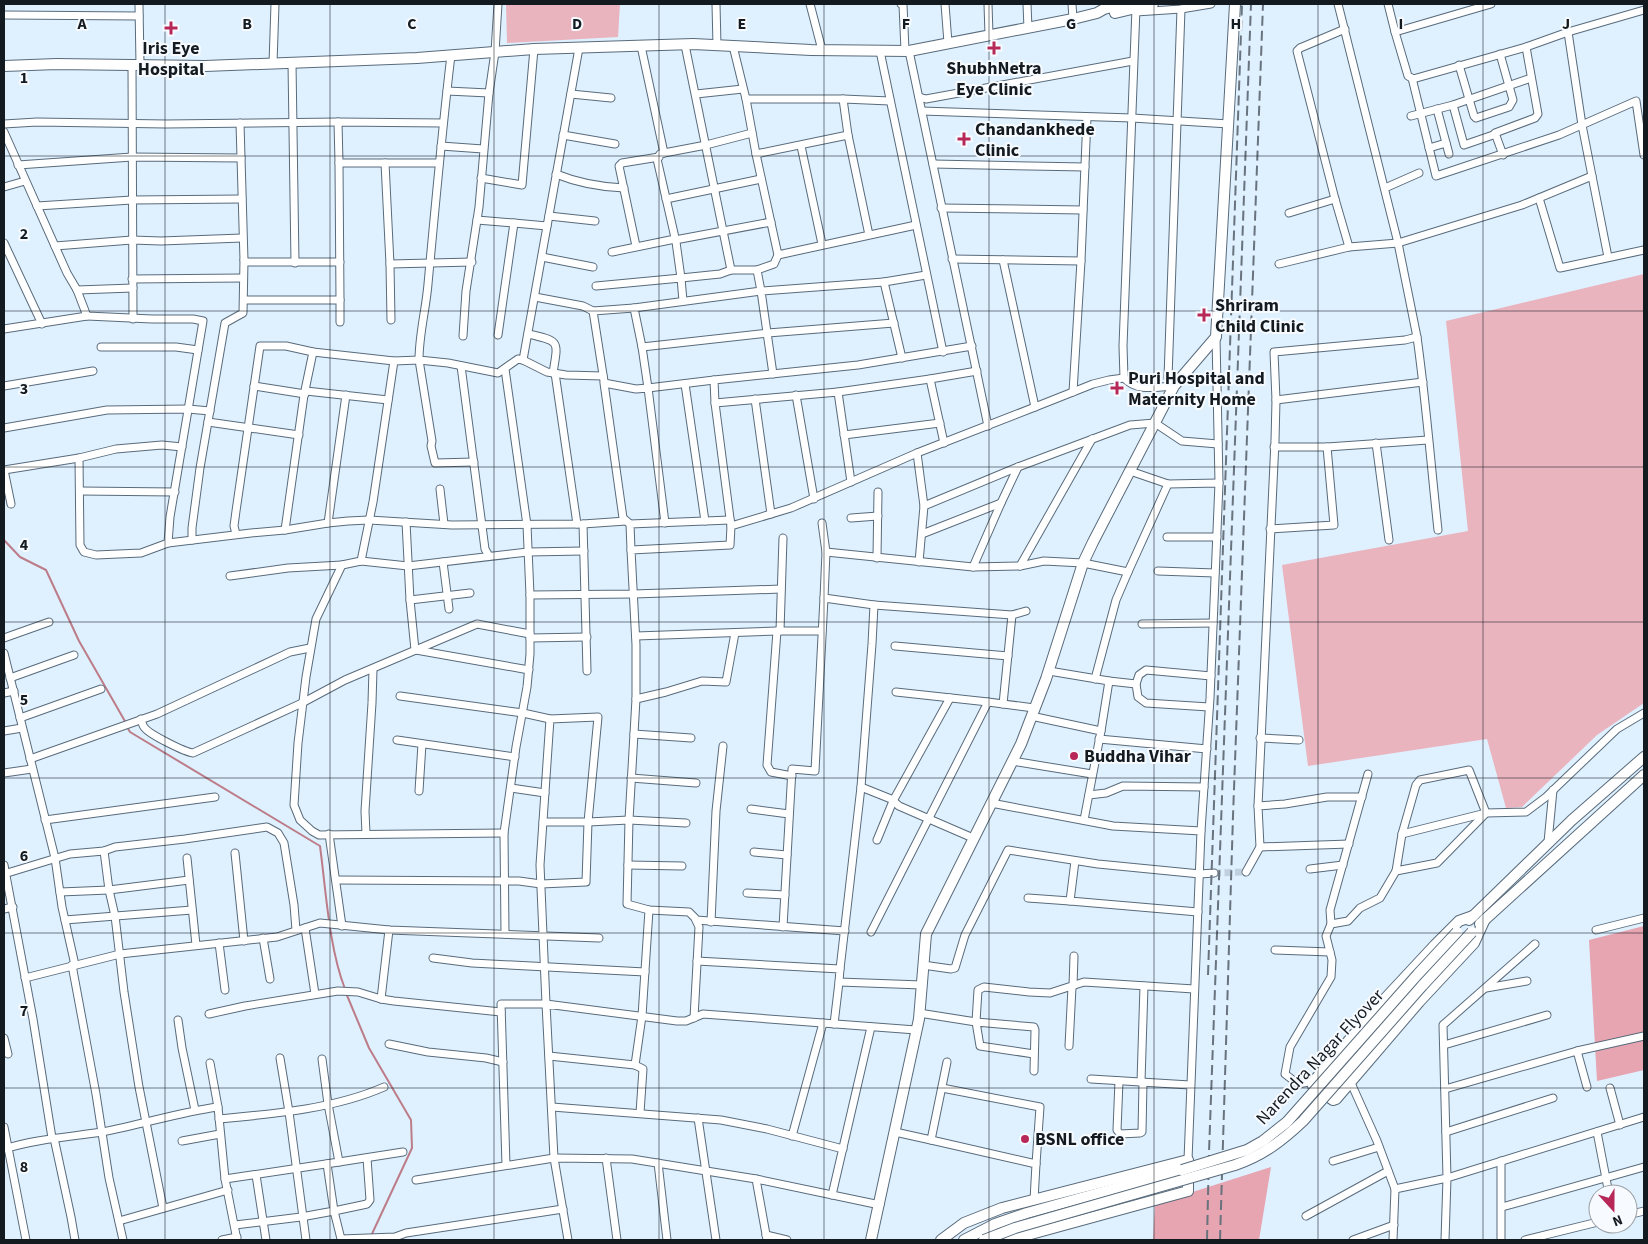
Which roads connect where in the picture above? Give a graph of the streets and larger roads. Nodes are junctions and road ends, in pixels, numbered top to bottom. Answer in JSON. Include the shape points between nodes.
{"nodes":[{"id":1,"x":139,"y":4,"type":"edge"},
{"id":2,"x":275,"y":4,"type":"edge"},
{"id":3,"x":498,"y":4,"type":"edge"},
{"id":4,"x":716,"y":4,"type":"edge"},
{"id":5,"x":810,"y":4,"type":"edge"},
{"id":6,"x":901,"y":4,"type":"edge"},
{"id":7,"x":945,"y":4,"type":"edge"},
{"id":8,"x":988,"y":4,"type":"edge"},
{"id":9,"x":1027,"y":4,"type":"edge"},
{"id":10,"x":1072,"y":4,"type":"edge"},
{"id":11,"x":1153,"y":4,"type":"edge"},
{"id":12,"x":1211,"y":4,"type":"edge"},
{"id":13,"x":1236,"y":4,"type":"edge"},
{"id":14,"x":1338,"y":4,"type":"edge"},
{"id":15,"x":1390,"y":4,"type":"edge"},
{"id":16,"x":1491,"y":4,"type":"edge"},
{"id":17,"x":1126,"y":7,"type":"edge"},
{"id":18,"x":1181,"y":10,"type":"junction"},
{"id":19,"x":1644,"y":10,"type":"edge"},
{"id":20,"x":4,"y":15,"type":"edge"},
{"id":21,"x":139,"y":16,"type":"junction"},
{"id":22,"x":1073,"y":19,"type":"junction"},
{"id":23,"x":1028,"y":28,"type":"junction"},
{"id":24,"x":1345,"y":30,"type":"junction"},
{"id":25,"x":1395,"y":32,"type":"junction"},
{"id":26,"x":1568,"y":32,"type":"junction"},
{"id":27,"x":989,"y":35,"type":"junction"},
{"id":28,"x":948,"y":43,"type":"junction"},
{"id":29,"x":685,"y":45,"type":"junction"},
{"id":30,"x":642,"y":46,"type":"junction"},
{"id":31,"x":718,"y":46,"type":"junction"},
{"id":32,"x":733,"y":46,"type":"junction"},
{"id":33,"x":1526,"y":47,"type":"junction"},
{"id":34,"x":579,"y":48,"type":"junction"},
{"id":35,"x":534,"y":49,"type":"junction"},
{"id":36,"x":822,"y":50,"type":"junction"},
{"id":37,"x":880,"y":50,"type":"junction"},
{"id":38,"x":907,"y":50,"type":"junction"},
{"id":39,"x":495,"y":52,"type":"junction"},
{"id":40,"x":1500,"y":54,"type":"junction"},
{"id":41,"x":451,"y":55,"type":"junction"},
{"id":42,"x":1133,"y":61,"type":"junction"},
{"id":43,"x":292,"y":63,"type":"junction"},
{"id":44,"x":273,"y":64,"type":"junction"},
{"id":45,"x":136,"y":65,"type":"junction"},
{"id":46,"x":1459,"y":65,"type":"junction"},
{"id":47,"x":4,"y":66,"type":"edge"},
{"id":48,"x":1412,"y":78,"type":"junction"},
{"id":49,"x":1531,"y":78,"type":"junction"},
{"id":50,"x":1509,"y":86,"type":"junction"},
{"id":51,"x":743,"y":88,"type":"junction"},
{"id":52,"x":447,"y":91,"type":"junction"},
{"id":53,"x":489,"y":94,"type":"junction"},
{"id":54,"x":571,"y":94,"type":"junction"},
{"id":55,"x":696,"y":94,"type":"junction"},
{"id":56,"x":919,"y":97,"type":"junction"},
{"id":57,"x":611,"y":98,"type":"dead end"},
{"id":58,"x":746,"y":99,"type":"junction"},
{"id":59,"x":843,"y":99,"type":"junction"},
{"id":60,"x":1469,"y":99,"type":"junction"},
{"id":61,"x":890,"y":101,"type":"junction"},
{"id":62,"x":1453,"y":105,"type":"junction"},
{"id":63,"x":1436,"y":109,"type":"junction"},
{"id":64,"x":922,"y":111,"type":"junction"},
{"id":65,"x":1421,"y":113,"type":"junction"},
{"id":66,"x":1411,"y":116,"type":"dead end"},
{"id":67,"x":1087,"y":117,"type":"junction"},
{"id":68,"x":1132,"y":118,"type":"junction"},
{"id":69,"x":338,"y":122,"type":"junction"},
{"id":70,"x":1177,"y":122,"type":"junction"},
{"id":71,"x":240,"y":123,"type":"junction"},
{"id":72,"x":443,"y":123,"type":"junction"},
{"id":73,"x":4,"y":124,"type":"edge"},
{"id":74,"x":132,"y":124,"type":"junction"},
{"id":75,"x":293,"y":124,"type":"junction"},
{"id":76,"x":1229,"y":124,"type":"junction"},
{"id":77,"x":1582,"y":124,"type":"junction"},
{"id":78,"x":4,"y":132,"type":"edge"},
{"id":79,"x":752,"y":133,"type":"junction"},
{"id":80,"x":1496,"y":134,"type":"junction"},
{"id":81,"x":564,"y":135,"type":"junction"},
{"id":82,"x":848,"y":135,"type":"junction"},
{"id":83,"x":1446,"y":143,"type":"junction"},
{"id":84,"x":615,"y":144,"type":"dead end"},
{"id":85,"x":706,"y":145,"type":"junction"},
{"id":86,"x":440,"y":146,"type":"junction"},
{"id":87,"x":801,"y":146,"type":"junction"},
{"id":88,"x":1429,"y":148,"type":"junction"},
{"id":89,"x":484,"y":149,"type":"junction"},
{"id":90,"x":756,"y":154,"type":"junction"},
{"id":91,"x":1448,"y":154,"type":"dead end"},
{"id":92,"x":661,"y":155,"type":"junction"},
{"id":93,"x":1503,"y":155,"type":"junction"},
{"id":94,"x":1644,"y":155,"type":"edge"},
{"id":95,"x":132,"y":157,"type":"junction"},
{"id":96,"x":241,"y":158,"type":"junction"},
{"id":97,"x":339,"y":163,"type":"junction"},
{"id":98,"x":385,"y":163,"type":"junction"},
{"id":99,"x":439,"y":163,"type":"junction"},
{"id":100,"x":933,"y":164,"type":"junction"},
{"id":101,"x":18,"y":165,"type":"junction"},
{"id":102,"x":1085,"y":167,"type":"junction"},
{"id":103,"x":1420,"y":173,"type":"dead end"},
{"id":104,"x":556,"y":174,"type":"junction"},
{"id":105,"x":1592,"y":176,"type":"junction"},
{"id":106,"x":481,"y":178,"type":"junction"},
{"id":107,"x":761,"y":179,"type":"junction"},
{"id":108,"x":25,"y":181,"type":"junction"},
{"id":109,"x":4,"y":187,"type":"edge"},
{"id":110,"x":624,"y":188,"type":"junction"},
{"id":111,"x":1385,"y":188,"type":"junction"},
{"id":112,"x":715,"y":189,"type":"junction"},
{"id":113,"x":1539,"y":198,"type":"junction"},
{"id":114,"x":242,"y":199,"type":"junction"},
{"id":115,"x":666,"y":199,"type":"junction"},
{"id":116,"x":132,"y":200,"type":"junction"},
{"id":117,"x":1335,"y":200,"type":"junction"},
{"id":118,"x":37,"y":206,"type":"junction"},
{"id":119,"x":941,"y":208,"type":"junction"},
{"id":120,"x":1083,"y":210,"type":"junction"},
{"id":121,"x":1289,"y":213,"type":"dead end"},
{"id":122,"x":549,"y":216,"type":"junction"},
{"id":123,"x":477,"y":220,"type":"junction"},
{"id":124,"x":595,"y":222,"type":"dead end"},
{"id":125,"x":771,"y":222,"type":"junction"},
{"id":126,"x":514,"y":223,"type":"junction"},
{"id":127,"x":916,"y":225,"type":"junction"},
{"id":128,"x":547,"y":226,"type":"junction"},
{"id":129,"x":723,"y":230,"type":"junction"},
{"id":130,"x":870,"y":234,"type":"junction"},
{"id":131,"x":242,"y":238,"type":"junction"},
{"id":132,"x":675,"y":239,"type":"junction"},
{"id":133,"x":132,"y":240,"type":"junction"},
{"id":134,"x":4,"y":243,"type":"edge"},
{"id":135,"x":1398,"y":243,"type":"junction"},
{"id":136,"x":822,"y":244,"type":"junction"},
{"id":137,"x":55,"y":246,"type":"junction"},
{"id":138,"x":636,"y":246,"type":"junction"},
{"id":139,"x":1349,"y":247,"type":"junction"},
{"id":140,"x":1644,"y":250,"type":"edge"},
{"id":141,"x":612,"y":252,"type":"dead end"},
{"id":142,"x":778,"y":255,"type":"junction"},
{"id":143,"x":542,"y":257,"type":"junction"},
{"id":144,"x":1608,"y":257,"type":"junction"},
{"id":145,"x":952,"y":259,"type":"junction"},
{"id":146,"x":244,"y":260,"type":"junction"},
{"id":147,"x":1003,"y":260,"type":"junction"},
{"id":148,"x":1081,"y":261,"type":"junction"},
{"id":149,"x":295,"y":262,"type":"junction"},
{"id":150,"x":340,"y":262,"type":"junction"},
{"id":151,"x":472,"y":262,"type":"junction"},
{"id":152,"x":390,"y":264,"type":"junction"},
{"id":153,"x":430,"y":264,"type":"junction"},
{"id":154,"x":1279,"y":264,"type":"dead end"},
{"id":155,"x":593,"y":267,"type":"dead end"},
{"id":156,"x":731,"y":270,"type":"junction"},
{"id":157,"x":757,"y":270,"type":"junction"},
{"id":158,"x":926,"y":275,"type":"junction"},
{"id":159,"x":243,"y":278,"type":"junction"},
{"id":160,"x":681,"y":278,"type":"junction"},
{"id":161,"x":132,"y":279,"type":"junction"},
{"id":162,"x":884,"y":282,"type":"junction"},
{"id":163,"x":596,"y":286,"type":"dead end"},
{"id":164,"x":133,"y":288,"type":"junction"},
{"id":165,"x":77,"y":290,"type":"junction"},
{"id":166,"x":762,"y":291,"type":"junction"},
{"id":167,"x":534,"y":297,"type":"junction"},
{"id":168,"x":244,"y":300,"type":"junction"},
{"id":169,"x":340,"y":300,"type":"junction"},
{"id":170,"x":683,"y":301,"type":"junction"},
{"id":171,"x":634,"y":308,"type":"junction"},
{"id":172,"x":593,"y":311,"type":"junction"},
{"id":173,"x":87,"y":316,"type":"junction"},
{"id":174,"x":133,"y":319,"type":"junction"},
{"id":175,"x":391,"y":320,"type":"dead end"},
{"id":176,"x":340,"y":322,"type":"dead end"},
{"id":177,"x":894,"y":323,"type":"junction"},
{"id":178,"x":42,"y":324,"type":"junction"},
{"id":179,"x":4,"y":329,"type":"edge"},
{"id":180,"x":768,"y":333,"type":"junction"},
{"id":181,"x":528,"y":334,"type":"junction"},
{"id":182,"x":498,"y":335,"type":"dead end"},
{"id":183,"x":463,"y":336,"type":"dead end"},
{"id":184,"x":1216,"y":337,"type":"junction"},
{"id":185,"x":1416,"y":337,"type":"junction"},
{"id":186,"x":972,"y":346,"type":"junction"},
{"id":187,"x":101,"y":347,"type":"dead end"},
{"id":188,"x":642,"y":347,"type":"junction"},
{"id":189,"x":198,"y":350,"type":"junction"},
{"id":190,"x":313,"y":352,"type":"junction"},
{"id":191,"x":943,"y":352,"type":"junction"},
{"id":192,"x":902,"y":358,"type":"junction"},
{"id":193,"x":419,"y":360,"type":"junction"},
{"id":194,"x":524,"y":360,"type":"junction"},
{"id":195,"x":394,"y":361,"type":"junction"},
{"id":196,"x":461,"y":366,"type":"junction"},
{"id":197,"x":505,"y":369,"type":"junction"},
{"id":198,"x":977,"y":370,"type":"junction"},
{"id":199,"x":93,"y":371,"type":"dead end"},
{"id":200,"x":554,"y":373,"type":"junction"},
{"id":201,"x":773,"y":374,"type":"junction"},
{"id":202,"x":1124,"y":378,"type":"junction"},
{"id":203,"x":930,"y":379,"type":"junction"},
{"id":204,"x":603,"y":380,"type":"junction"},
{"id":205,"x":714,"y":380,"type":"junction"},
{"id":206,"x":1423,"y":382,"type":"junction"},
{"id":207,"x":685,"y":384,"type":"junction"},
{"id":208,"x":4,"y":386,"type":"edge"},
{"id":209,"x":254,"y":386,"type":"junction"},
{"id":210,"x":1174,"y":386,"type":"junction"},
{"id":211,"x":648,"y":388,"type":"junction"},
{"id":212,"x":305,"y":392,"type":"junction"},
{"id":213,"x":838,"y":392,"type":"junction"},
{"id":214,"x":1073,"y":392,"type":"junction"},
{"id":215,"x":346,"y":395,"type":"junction"},
{"id":216,"x":796,"y":396,"type":"junction"},
{"id":217,"x":755,"y":399,"type":"junction"},
{"id":218,"x":388,"y":400,"type":"junction"},
{"id":219,"x":1276,"y":400,"type":"junction"},
{"id":220,"x":715,"y":403,"type":"junction"},
{"id":221,"x":1034,"y":407,"type":"junction"},
{"id":222,"x":188,"y":409,"type":"junction"},
{"id":223,"x":210,"y":411,"type":"junction"},
{"id":224,"x":208,"y":422,"type":"junction"},
{"id":225,"x":940,"y":423,"type":"junction"},
{"id":226,"x":1155,"y":424,"type":"junction"},
{"id":227,"x":988,"y":426,"type":"junction"},
{"id":228,"x":4,"y":428,"type":"edge"},
{"id":229,"x":247,"y":428,"type":"junction"},
{"id":230,"x":299,"y":435,"type":"junction"},
{"id":231,"x":844,"y":435,"type":"junction"},
{"id":232,"x":1092,"y":439,"type":"junction"},
{"id":233,"x":1428,"y":440,"type":"junction"},
{"id":234,"x":944,"y":443,"type":"junction"},
{"id":235,"x":1376,"y":443,"type":"junction"},
{"id":236,"x":1218,"y":444,"type":"junction"},
{"id":237,"x":1327,"y":446,"type":"junction"},
{"id":238,"x":182,"y":447,"type":"junction"},
{"id":239,"x":1274,"y":447,"type":"junction"},
{"id":240,"x":917,"y":454,"type":"junction"},
{"id":241,"x":79,"y":458,"type":"junction"},
{"id":242,"x":474,"y":462,"type":"junction"},
{"id":243,"x":1018,"y":467,"type":"junction"},
{"id":244,"x":4,"y":470,"type":"edge"},
{"id":245,"x":1130,"y":471,"type":"junction"},
{"id":246,"x":852,"y":482,"type":"junction"},
{"id":247,"x":1219,"y":483,"type":"junction"},
{"id":248,"x":1168,"y":484,"type":"junction"},
{"id":249,"x":440,"y":489,"type":"dead end"},
{"id":250,"x":80,"y":491,"type":"junction"},
{"id":251,"x":175,"y":492,"type":"junction"},
{"id":252,"x":878,"y":492,"type":"dead end"},
{"id":253,"x":814,"y":499,"type":"junction"},
{"id":254,"x":1000,"y":503,"type":"junction"},
{"id":255,"x":11,"y":504,"type":"dead end"},
{"id":256,"x":924,"y":506,"type":"junction"},
{"id":257,"x":772,"y":514,"type":"junction"},
{"id":258,"x":878,"y":516,"type":"junction"},
{"id":259,"x":851,"y":518,"type":"dead end"},
{"id":260,"x":369,"y":520,"type":"junction"},
{"id":261,"x":705,"y":521,"type":"junction"},
{"id":262,"x":406,"y":522,"type":"junction"},
{"id":263,"x":328,"y":523,"type":"junction"},
{"id":264,"x":628,"y":523,"type":"junction"},
{"id":265,"x":665,"y":523,"type":"junction"},
{"id":266,"x":731,"y":523,"type":"junction"},
{"id":267,"x":444,"y":524,"type":"junction"},
{"id":268,"x":580,"y":524,"type":"junction"},
{"id":269,"x":822,"y":524,"type":"dead end"},
{"id":270,"x":482,"y":525,"type":"junction"},
{"id":271,"x":527,"y":525,"type":"junction"},
{"id":272,"x":1270,"y":529,"type":"junction"},
{"id":273,"x":285,"y":530,"type":"junction"},
{"id":274,"x":1438,"y":530,"type":"dead end"},
{"id":275,"x":236,"y":534,"type":"junction"},
{"id":276,"x":922,"y":534,"type":"junction"},
{"id":277,"x":1217,"y":537,"type":"junction"},
{"id":278,"x":783,"y":538,"type":"dead end"},
{"id":279,"x":1167,"y":538,"type":"dead end"},
{"id":280,"x":192,"y":540,"type":"junction"},
{"id":281,"x":1390,"y":540,"type":"dead end"},
{"id":282,"x":168,"y":543,"type":"junction"},
{"id":283,"x":631,"y":550,"type":"junction"},
{"id":284,"x":584,"y":551,"type":"junction"},
{"id":285,"x":528,"y":552,"type":"junction"},
{"id":286,"x":826,"y":552,"type":"junction"},
{"id":287,"x":489,"y":556,"type":"junction"},
{"id":288,"x":877,"y":558,"type":"junction"},
{"id":289,"x":361,"y":561,"type":"junction"},
{"id":290,"x":443,"y":562,"type":"junction"},
{"id":291,"x":919,"y":562,"type":"junction"},
{"id":292,"x":1084,"y":564,"type":"junction"},
{"id":293,"x":342,"y":566,"type":"junction"},
{"id":294,"x":408,"y":566,"type":"junction"},
{"id":295,"x":1020,"y":566,"type":"junction"},
{"id":296,"x":973,"y":567,"type":"junction"},
{"id":297,"x":1158,"y":571,"type":"dead end"},
{"id":298,"x":1128,"y":572,"type":"junction"},
{"id":299,"x":1215,"y":573,"type":"junction"},
{"id":300,"x":230,"y":576,"type":"dead end"},
{"id":301,"x":781,"y":589,"type":"junction"},
{"id":302,"x":470,"y":593,"type":"dead end"},
{"id":303,"x":585,"y":594,"type":"junction"},
{"id":304,"x":634,"y":594,"type":"junction"},
{"id":305,"x":530,"y":595,"type":"junction"},
{"id":306,"x":448,"y":596,"type":"junction"},
{"id":307,"x":824,"y":598,"type":"junction"},
{"id":308,"x":410,"y":600,"type":"junction"},
{"id":309,"x":874,"y":606,"type":"junction"},
{"id":310,"x":449,"y":609,"type":"dead end"},
{"id":311,"x":1026,"y":611,"type":"dead end"},
{"id":312,"x":1012,"y":615,"type":"junction"},
{"id":313,"x":50,"y":622,"type":"dead end"},
{"id":314,"x":1213,"y":623,"type":"junction"},
{"id":315,"x":1142,"y":624,"type":"dead end"},
{"id":316,"x":779,"y":631,"type":"junction"},
{"id":317,"x":822,"y":631,"type":"junction"},
{"id":318,"x":734,"y":633,"type":"junction"},
{"id":319,"x":530,"y":636,"type":"junction"},
{"id":320,"x":636,"y":636,"type":"junction"},
{"id":321,"x":587,"y":637,"type":"junction"},
{"id":322,"x":4,"y":638,"type":"edge"},
{"id":323,"x":895,"y":646,"type":"dead end"},
{"id":324,"x":310,"y":648,"type":"junction"},
{"id":325,"x":415,"y":650,"type":"junction"},
{"id":326,"x":4,"y":653,"type":"edge"},
{"id":327,"x":74,"y":656,"type":"dead end"},
{"id":328,"x":1008,"y":656,"type":"junction"},
{"id":329,"x":373,"y":670,"type":"junction"},
{"id":330,"x":528,"y":670,"type":"junction"},
{"id":331,"x":587,"y":671,"type":"dead end"},
{"id":332,"x":1049,"y":671,"type":"junction"},
{"id":333,"x":1211,"y":676,"type":"junction"},
{"id":334,"x":10,"y":678,"type":"junction"},
{"id":335,"x":1095,"y":679,"type":"junction"},
{"id":336,"x":1109,"y":681,"type":"junction"},
{"id":337,"x":1136,"y":684,"type":"junction"},
{"id":338,"x":101,"y":689,"type":"dead end"},
{"id":339,"x":14,"y":691,"type":"junction"},
{"id":340,"x":896,"y":692,"type":"dead end"},
{"id":341,"x":4,"y":693,"type":"edge"},
{"id":342,"x":400,"y":696,"type":"dead end"},
{"id":343,"x":950,"y":698,"type":"junction"},
{"id":344,"x":636,"y":699,"type":"junction"},
{"id":345,"x":988,"y":702,"type":"junction"},
{"id":346,"x":302,"y":703,"type":"junction"},
{"id":347,"x":1003,"y":704,"type":"junction"},
{"id":348,"x":1210,"y":707,"type":"junction"},
{"id":349,"x":1033,"y":712,"type":"junction"},
{"id":350,"x":522,"y":713,"type":"junction"},
{"id":351,"x":1644,"y":713,"type":"edge"},
{"id":352,"x":20,"y":718,"type":"junction"},
{"id":353,"x":141,"y":719,"type":"junction"},
{"id":354,"x":550,"y":719,"type":"junction"},
{"id":355,"x":22,"y":728,"type":"junction"},
{"id":356,"x":4,"y":731,"type":"edge"},
{"id":357,"x":1101,"y":731,"type":"junction"},
{"id":358,"x":634,"y":734,"type":"junction"},
{"id":359,"x":691,"y":738,"type":"dead end"},
{"id":360,"x":1260,"y":738,"type":"junction"},
{"id":361,"x":1099,"y":739,"type":"junction"},
{"id":362,"x":398,"y":740,"type":"dead end"},
{"id":363,"x":1299,"y":740,"type":"dead end"},
{"id":364,"x":422,"y":744,"type":"junction"},
{"id":365,"x":723,"y":746,"type":"dead end"},
{"id":366,"x":1207,"y":748,"type":"junction"},
{"id":367,"x":515,"y":757,"type":"junction"},
{"id":368,"x":1644,"y":758,"type":"edge"},
{"id":369,"x":30,"y":759,"type":"junction"},
{"id":370,"x":1012,"y":760,"type":"junction"},
{"id":371,"x":32,"y":769,"type":"junction"},
{"id":372,"x":4,"y":773,"type":"edge"},
{"id":373,"x":1092,"y":774,"type":"junction"},
{"id":374,"x":1368,"y":774,"type":"dead end"},
{"id":375,"x":792,"y":776,"type":"junction"},
{"id":376,"x":631,"y":778,"type":"junction"},
{"id":377,"x":1642,"y":779,"type":"edge"},
{"id":378,"x":696,"y":783,"type":"dead end"},
{"id":379,"x":861,"y":787,"type":"junction"},
{"id":380,"x":1204,"y":787,"type":"junction"},
{"id":381,"x":511,"y":788,"type":"junction"},
{"id":382,"x":1553,"y":790,"type":"junction"},
{"id":383,"x":419,"y":791,"type":"dead end"},
{"id":384,"x":545,"y":793,"type":"junction"},
{"id":385,"x":1089,"y":796,"type":"junction"},
{"id":386,"x":215,"y":797,"type":"dead end"},
{"id":387,"x":1362,"y":797,"type":"junction"},
{"id":388,"x":893,"y":801,"type":"junction"},
{"id":389,"x":991,"y":803,"type":"junction"},
{"id":390,"x":1258,"y":806,"type":"junction"},
{"id":391,"x":751,"y":810,"type":"dead end"},
{"id":392,"x":1486,"y":813,"type":"junction"},
{"id":393,"x":790,"y":814,"type":"junction"},
{"id":394,"x":928,"y":818,"type":"junction"},
{"id":395,"x":45,"y":820,"type":"junction"},
{"id":396,"x":629,"y":820,"type":"junction"},
{"id":397,"x":1084,"y":820,"type":"junction"},
{"id":398,"x":543,"y":822,"type":"junction"},
{"id":399,"x":588,"y":822,"type":"junction"},
{"id":400,"x":686,"y":824,"type":"dead end"},
{"id":401,"x":1201,"y":831,"type":"junction"},
{"id":402,"x":504,"y":833,"type":"junction"},
{"id":403,"x":329,"y":834,"type":"junction"},
{"id":404,"x":366,"y":834,"type":"junction"},
{"id":405,"x":1402,"y":834,"type":"junction"},
{"id":406,"x":974,"y":838,"type":"junction"},
{"id":407,"x":877,"y":840,"type":"dead end"},
{"id":408,"x":1548,"y":842,"type":"junction"},
{"id":409,"x":1349,"y":844,"type":"junction"},
{"id":410,"x":1260,"y":847,"type":"junction"},
{"id":411,"x":104,"y":851,"type":"junction"},
{"id":412,"x":754,"y":852,"type":"dead end"},
{"id":413,"x":235,"y":853,"type":"dead end"},
{"id":414,"x":787,"y":855,"type":"junction"},
{"id":415,"x":187,"y":858,"type":"dead end"},
{"id":416,"x":55,"y":859,"type":"junction"},
{"id":417,"x":1075,"y":861,"type":"junction"},
{"id":418,"x":4,"y":864,"type":"edge"},
{"id":419,"x":1343,"y":864,"type":"junction"},
{"id":420,"x":628,"y":865,"type":"junction"},
{"id":421,"x":682,"y":866,"type":"dead end"},
{"id":422,"x":1310,"y":869,"type":"dead end"},
{"id":423,"x":1396,"y":871,"type":"junction"},
{"id":424,"x":1246,"y":872,"type":"dead end"},
{"id":425,"x":1214,"y":873,"type":"tunnel mouth"},
{"id":426,"x":5,"y":874,"type":"edge"},
{"id":427,"x":1200,"y":874,"type":"junction"},
{"id":428,"x":189,"y":880,"type":"junction"},
{"id":429,"x":336,"y":880,"type":"junction"},
{"id":430,"x":505,"y":880,"type":"junction"},
{"id":431,"x":541,"y":884,"type":"junction"},
{"id":432,"x":109,"y":890,"type":"junction"},
{"id":433,"x":60,"y":892,"type":"junction"},
{"id":434,"x":747,"y":893,"type":"dead end"},
{"id":435,"x":784,"y":895,"type":"junction"},
{"id":436,"x":1028,"y":898,"type":"dead end"},
{"id":437,"x":1070,"y":901,"type":"junction"},
{"id":438,"x":13,"y":907,"type":"junction"},
{"id":439,"x":4,"y":909,"type":"edge"},
{"id":440,"x":192,"y":910,"type":"junction"},
{"id":441,"x":649,"y":910,"type":"junction"},
{"id":442,"x":1198,"y":912,"type":"junction"},
{"id":443,"x":115,"y":916,"type":"junction"},
{"id":444,"x":1473,"y":916,"type":"junction"},
{"id":445,"x":1644,"y":918,"type":"edge"},
{"id":446,"x":1485,"y":919,"type":"junction"},
{"id":447,"x":65,"y":920,"type":"junction"},
{"id":448,"x":696,"y":920,"type":"junction"},
{"id":449,"x":711,"y":922,"type":"junction"},
{"id":450,"x":1331,"y":924,"type":"junction"},
{"id":451,"x":340,"y":926,"type":"junction"},
{"id":452,"x":782,"y":927,"type":"junction"},
{"id":453,"x":305,"y":928,"type":"junction"},
{"id":454,"x":296,"y":930,"type":"junction"},
{"id":455,"x":389,"y":930,"type":"junction"},
{"id":456,"x":1596,"y":930,"type":"dead end"},
{"id":457,"x":845,"y":931,"type":"junction"},
{"id":458,"x":871,"y":932,"type":"dead end"},
{"id":459,"x":505,"y":934,"type":"junction"},
{"id":460,"x":543,"y":937,"type":"junction"},
{"id":461,"x":263,"y":938,"type":"junction"},
{"id":462,"x":599,"y":938,"type":"dead end"},
{"id":463,"x":244,"y":941,"type":"junction"},
{"id":464,"x":219,"y":943,"type":"junction"},
{"id":465,"x":1535,"y":944,"type":"dead end"},
{"id":466,"x":196,"y":945,"type":"junction"},
{"id":467,"x":1275,"y":950,"type":"dead end"},
{"id":468,"x":1330,"y":952,"type":"junction"},
{"id":469,"x":120,"y":954,"type":"junction"},
{"id":470,"x":1074,"y":956,"type":"dead end"},
{"id":471,"x":432,"y":958,"type":"dead end"},
{"id":472,"x":697,"y":961,"type":"junction"},
{"id":473,"x":73,"y":965,"type":"junction"},
{"id":474,"x":545,"y":965,"type":"junction"},
{"id":475,"x":923,"y":965,"type":"junction"},
{"id":476,"x":840,"y":969,"type":"junction"},
{"id":477,"x":645,"y":972,"type":"junction"},
{"id":478,"x":25,"y":978,"type":"junction"},
{"id":479,"x":270,"y":979,"type":"dead end"},
{"id":480,"x":1527,"y":981,"type":"dead end"},
{"id":481,"x":840,"y":982,"type":"junction"},
{"id":482,"x":922,"y":985,"type":"junction"},
{"id":483,"x":1073,"y":986,"type":"junction"},
{"id":484,"x":1144,"y":986,"type":"junction"},
{"id":485,"x":1194,"y":988,"type":"junction"},
{"id":486,"x":1485,"y":988,"type":"junction"},
{"id":487,"x":225,"y":990,"type":"dead end"},
{"id":488,"x":315,"y":994,"type":"junction"},
{"id":489,"x":381,"y":999,"type":"junction"},
{"id":490,"x":546,"y":1004,"type":"junction"},
{"id":491,"x":501,"y":1012,"type":"junction"},
{"id":492,"x":919,"y":1013,"type":"junction"},
{"id":493,"x":209,"y":1014,"type":"dead end"},
{"id":494,"x":1547,"y":1015,"type":"dead end"},
{"id":495,"x":642,"y":1016,"type":"junction"},
{"id":496,"x":694,"y":1018,"type":"junction"},
{"id":497,"x":178,"y":1020,"type":"dead end"},
{"id":498,"x":976,"y":1022,"type":"junction"},
{"id":499,"x":823,"y":1023,"type":"junction"},
{"id":500,"x":834,"y":1024,"type":"junction"},
{"id":501,"x":871,"y":1027,"type":"junction"},
{"id":502,"x":916,"y":1030,"type":"junction"},
{"id":503,"x":1644,"y":1036,"type":"edge"},
{"id":504,"x":4,"y":1038,"type":"edge"},
{"id":505,"x":389,"y":1044,"type":"dead end"},
{"id":506,"x":1444,"y":1045,"type":"junction"},
{"id":507,"x":1069,"y":1046,"type":"dead end"},
{"id":508,"x":1577,"y":1051,"type":"junction"},
{"id":509,"x":8,"y":1054,"type":"dead end"},
{"id":510,"x":1034,"y":1054,"type":"junction"},
{"id":511,"x":549,"y":1056,"type":"junction"},
{"id":512,"x":280,"y":1058,"type":"dead end"},
{"id":513,"x":322,"y":1059,"type":"dead end"},
{"id":514,"x":503,"y":1062,"type":"junction"},
{"id":515,"x":947,"y":1062,"type":"dead end"},
{"id":516,"x":210,"y":1063,"type":"dead end"},
{"id":517,"x":635,"y":1065,"type":"junction"},
{"id":518,"x":1034,"y":1071,"type":"dead end"},
{"id":519,"x":1091,"y":1079,"type":"dead end"},
{"id":520,"x":1119,"y":1081,"type":"junction"},
{"id":521,"x":1314,"y":1081,"type":"junction"},
{"id":522,"x":1142,"y":1082,"type":"junction"},
{"id":523,"x":1351,"y":1083,"type":"junction"},
{"id":524,"x":1190,"y":1085,"type":"junction"},
{"id":525,"x":384,"y":1087,"type":"dead end"},
{"id":526,"x":1587,"y":1087,"type":"dead end"},
{"id":527,"x":942,"y":1088,"type":"junction"},
{"id":528,"x":1610,"y":1088,"type":"dead end"},
{"id":529,"x":1445,"y":1089,"type":"junction"},
{"id":530,"x":1553,"y":1098,"type":"dead end"},
{"id":531,"x":328,"y":1104,"type":"junction"},
{"id":532,"x":218,"y":1107,"type":"junction"},
{"id":533,"x":552,"y":1107,"type":"junction"},
{"id":534,"x":196,"y":1110,"type":"junction"},
{"id":535,"x":289,"y":1112,"type":"junction"},
{"id":536,"x":640,"y":1113,"type":"junction"},
{"id":537,"x":1644,"y":1117,"type":"edge"},
{"id":538,"x":698,"y":1118,"type":"junction"},
{"id":539,"x":219,"y":1119,"type":"junction"},
{"id":540,"x":146,"y":1122,"type":"junction"},
{"id":541,"x":1620,"y":1125,"type":"junction"},
{"id":542,"x":4,"y":1127,"type":"edge"},
{"id":543,"x":101,"y":1132,"type":"junction"},
{"id":544,"x":895,"y":1132,"type":"junction"},
{"id":545,"x":1446,"y":1132,"type":"junction"},
{"id":546,"x":1596,"y":1132,"type":"junction"},
{"id":547,"x":220,"y":1134,"type":"junction"},
{"id":548,"x":792,"y":1136,"type":"junction"},
{"id":549,"x":53,"y":1138,"type":"junction"},
{"id":550,"x":930,"y":1140,"type":"junction"},
{"id":551,"x":182,"y":1141,"type":"dead end"},
{"id":552,"x":1379,"y":1147,"type":"junction"},
{"id":553,"x":5,"y":1148,"type":"edge"},
{"id":554,"x":843,"y":1149,"type":"junction"},
{"id":555,"x":403,"y":1152,"type":"dead end"},
{"id":556,"x":367,"y":1158,"type":"junction"},
{"id":557,"x":554,"y":1158,"type":"junction"},
{"id":558,"x":606,"y":1158,"type":"junction"},
{"id":559,"x":1188,"y":1160,"type":"junction"},
{"id":560,"x":1333,"y":1161,"type":"dead end"},
{"id":561,"x":1501,"y":1161,"type":"junction"},
{"id":562,"x":339,"y":1162,"type":"junction"},
{"id":563,"x":658,"y":1163,"type":"junction"},
{"id":564,"x":328,"y":1164,"type":"junction"},
{"id":565,"x":1036,"y":1164,"type":"junction"},
{"id":566,"x":506,"y":1166,"type":"junction"},
{"id":567,"x":1644,"y":1166,"type":"edge"},
{"id":568,"x":296,"y":1169,"type":"junction"},
{"id":569,"x":706,"y":1171,"type":"junction"},
{"id":570,"x":1388,"y":1172,"type":"junction"},
{"id":571,"x":256,"y":1175,"type":"junction"},
{"id":572,"x":1447,"y":1178,"type":"junction"},
{"id":573,"x":1605,"y":1178,"type":"junction"},
{"id":574,"x":225,"y":1179,"type":"junction"},
{"id":575,"x":756,"y":1179,"type":"junction"},
{"id":576,"x":416,"y":1180,"type":"dead end"},
{"id":577,"x":1606,"y":1184,"type":"edge"},
{"id":578,"x":1395,"y":1188,"type":"junction"},
{"id":579,"x":228,"y":1190,"type":"junction"},
{"id":580,"x":832,"y":1195,"type":"junction"},
{"id":581,"x":1034,"y":1200,"type":"junction"},
{"id":582,"x":880,"y":1205,"type":"junction"},
{"id":583,"x":1502,"y":1207,"type":"junction"},
{"id":584,"x":163,"y":1208,"type":"junction"},
{"id":585,"x":563,"y":1209,"type":"junction"},
{"id":586,"x":334,"y":1211,"type":"junction"},
{"id":587,"x":1306,"y":1216,"type":"dead end"},
{"id":588,"x":302,"y":1217,"type":"junction"},
{"id":589,"x":119,"y":1220,"type":"junction"},
{"id":590,"x":263,"y":1221,"type":"junction"},
{"id":591,"x":235,"y":1225,"type":"junction"},
{"id":592,"x":1394,"y":1225,"type":"junction"},
{"id":593,"x":1588,"y":1225,"type":"edge"},
{"id":594,"x":237,"y":1238,"type":"edge"},
{"id":595,"x":767,"y":1238,"type":"edge"},
{"id":596,"x":1544,"y":1238,"type":"edge"},
{"id":597,"x":26,"y":1240,"type":"edge"},
{"id":598,"x":75,"y":1240,"type":"edge"},
{"id":599,"x":123,"y":1240,"type":"edge"},
{"id":600,"x":222,"y":1240,"type":"edge"},
{"id":601,"x":266,"y":1240,"type":"edge"},
{"id":602,"x":306,"y":1240,"type":"edge"},
{"id":603,"x":568,"y":1240,"type":"edge"},
{"id":604,"x":617,"y":1240,"type":"edge"},
{"id":605,"x":668,"y":1240,"type":"edge"},
{"id":606,"x":716,"y":1240,"type":"edge"},
{"id":607,"x":787,"y":1240,"type":"edge"},
{"id":608,"x":871,"y":1240,"type":"edge"},
{"id":609,"x":940,"y":1240,"type":"edge"},
{"id":610,"x":964,"y":1240,"type":"edge"},
{"id":611,"x":984,"y":1240,"type":"edge"},
{"id":612,"x":1009,"y":1240,"type":"edge"},
{"id":613,"x":1353,"y":1240,"type":"edge"},
{"id":614,"x":1393,"y":1240,"type":"edge"},
{"id":615,"x":1445,"y":1240,"type":"edge"},
{"id":616,"x":1501,"y":1240,"type":"edge"},
{"id":617,"x":1525,"y":1240,"type":"edge"}],
"edges":[{"from":1,"to":21,"type":"street"},
{"from":2,"to":44,"type":"street"},
{"from":3,"to":39,"type":"street"},
{"from":4,"to":31,"type":"street"},
{"from":5,"to":36,"type":"street"},
{"from":6,"to":38,"type":"street"},
{"from":7,"to":28,"type":"street"},
{"from":8,"to":27,"type":"street"},
{"from":9,"to":23,"type":"street"},
{"from":10,"to":22,"type":"street"},
{"from":11,"to":17,"type":"street"},
{"from":12,"to":18,"type":"street"},
{"from":13,"to":76,"type":"street"},
{"from":14,"to":24,"type":"street"},
{"from":15,"to":25,"type":"street"},
{"from":16,"to":25,"type":"street"},
{"from":17,"to":18,"type":"street"},
{"from":17,"to":22,"type":"street"},
{"from":17,"to":42,"type":"street"},
{"from":18,"to":70,"type":"street"},
{"from":19,"to":26,"type":"street"},
{"from":20,"to":21,"type":"street"},
{"from":21,"to":45,"type":"street"},
{"from":22,"to":23,"type":"street"},
{"from":23,"to":27,"type":"street"},
{"from":24,"to":111,"type":"street"},
{"from":24,"to":117,"type":"street","via":[[1298,51]]},
{"from":25,"to":48,"type":"street","via":[[1408,76]]},
{"from":26,"to":33,"type":"street"},
{"from":26,"to":77,"type":"street"},
{"from":27,"to":28,"type":"street"},
{"from":28,"to":38,"type":"street"},
{"from":29,"to":30,"type":"street"},
{"from":29,"to":31,"type":"street"},
{"from":29,"to":55,"type":"street"},
{"from":30,"to":34,"type":"street"},
{"from":30,"to":92,"type":"street"},
{"from":31,"to":32,"type":"street"},
{"from":32,"to":36,"type":"street"},
{"from":32,"to":51,"type":"street"},
{"from":33,"to":40,"type":"street"},
{"from":33,"to":49,"type":"street"},
{"from":34,"to":35,"type":"street"},
{"from":34,"to":54,"type":"street"},
{"from":35,"to":39,"type":"street"},
{"from":35,"to":106,"type":"street","via":[[522,185]]},
{"from":36,"to":37,"type":"street"},
{"from":37,"to":38,"type":"street"},
{"from":37,"to":61,"type":"street"},
{"from":38,"to":56,"type":"street"},
{"from":39,"to":41,"type":"street"},
{"from":39,"to":53,"type":"street"},
{"from":40,"to":46,"type":"street"},
{"from":40,"to":50,"type":"street"},
{"from":41,"to":43,"type":"street"},
{"from":41,"to":52,"type":"street"},
{"from":42,"to":56,"type":"street","via":[[926,99]]},
{"from":42,"to":68,"type":"street"},
{"from":43,"to":44,"type":"street"},
{"from":43,"to":75,"type":"street"},
{"from":44,"to":45,"type":"street"},
{"from":45,"to":47,"type":"street"},
{"from":45,"to":74,"type":"street"},
{"from":46,"to":48,"type":"street"},
{"from":46,"to":60,"type":"street"},
{"from":48,"to":65,"type":"street"},
{"from":49,"to":50,"type":"street"},
{"from":49,"to":80,"type":"street","via":[[1537,116]]},
{"from":50,"to":60,"type":"street"},
{"from":50,"to":60,"type":"street","via":[[1512,104],[1501,110],[1476,118]]},
{"from":51,"to":55,"type":"street"},
{"from":51,"to":58,"type":"street"},
{"from":52,"to":53,"type":"street"},
{"from":52,"to":72,"type":"street"},
{"from":53,"to":89,"type":"street"},
{"from":54,"to":57,"type":"street"},
{"from":54,"to":81,"type":"street"},
{"from":55,"to":85,"type":"street"},
{"from":56,"to":64,"type":"street"},
{"from":58,"to":59,"type":"street"},
{"from":58,"to":79,"type":"street"},
{"from":59,"to":61,"type":"street"},
{"from":59,"to":82,"type":"street"},
{"from":60,"to":62,"type":"street"},
{"from":61,"to":127,"type":"street"},
{"from":62,"to":63,"type":"street"},
{"from":62,"to":80,"type":"street","via":[[1464,145]]},
{"from":63,"to":65,"type":"street"},
{"from":63,"to":83,"type":"street"},
{"from":64,"to":67,"type":"street"},
{"from":64,"to":100,"type":"street"},
{"from":65,"to":66,"type":"street"},
{"from":65,"to":88,"type":"street"},
{"from":67,"to":68,"type":"street"},
{"from":67,"to":102,"type":"street"},
{"from":68,"to":70,"type":"street"},
{"from":68,"to":202,"type":"street"},
{"from":69,"to":72,"type":"street"},
{"from":69,"to":75,"type":"street"},
{"from":69,"to":97,"type":"street"},
{"from":70,"to":76,"type":"street"},
{"from":70,"to":210,"type":"street","via":[[1168,378]]},
{"from":71,"to":74,"type":"street"},
{"from":71,"to":75,"type":"street"},
{"from":71,"to":96,"type":"street"},
{"from":72,"to":86,"type":"street"},
{"from":73,"to":74,"type":"street"},
{"from":74,"to":95,"type":"street"},
{"from":75,"to":149,"type":"street"},
{"from":76,"to":184,"type":"street"},
{"from":77,"to":93,"type":"street"},
{"from":77,"to":94,"type":"street","via":[[1636,101]]},
{"from":77,"to":105,"type":"street"},
{"from":78,"to":101,"type":"street"},
{"from":79,"to":85,"type":"street"},
{"from":79,"to":90,"type":"street"},
{"from":80,"to":93,"type":"street"},
{"from":81,"to":84,"type":"street"},
{"from":81,"to":104,"type":"street"},
{"from":82,"to":87,"type":"street"},
{"from":82,"to":130,"type":"street"},
{"from":83,"to":88,"type":"street"},
{"from":83,"to":91,"type":"street"},
{"from":85,"to":92,"type":"street"},
{"from":85,"to":112,"type":"street"},
{"from":86,"to":89,"type":"street"},
{"from":86,"to":99,"type":"street"},
{"from":87,"to":90,"type":"street"},
{"from":87,"to":136,"type":"street"},
{"from":88,"to":93,"type":"street","via":[[1436,176]]},
{"from":89,"to":106,"type":"street"},
{"from":90,"to":107,"type":"street"},
{"from":92,"to":110,"type":"street","via":[[622,163],[619,166]]},
{"from":92,"to":115,"type":"street","via":[[657,159]]},
{"from":95,"to":96,"type":"street"},
{"from":95,"to":101,"type":"street"},
{"from":95,"to":116,"type":"street"},
{"from":96,"to":114,"type":"street"},
{"from":97,"to":98,"type":"street"},
{"from":97,"to":150,"type":"street"},
{"from":98,"to":99,"type":"street"},
{"from":98,"to":152,"type":"street"},
{"from":99,"to":153,"type":"street"},
{"from":100,"to":102,"type":"street"},
{"from":100,"to":119,"type":"street"},
{"from":101,"to":108,"type":"street"},
{"from":102,"to":120,"type":"street"},
{"from":103,"to":111,"type":"street"},
{"from":104,"to":110,"type":"street","via":[[569,180]]},
{"from":104,"to":122,"type":"street"},
{"from":105,"to":113,"type":"street"},
{"from":105,"to":144,"type":"street"},
{"from":106,"to":123,"type":"street"},
{"from":107,"to":112,"type":"street"},
{"from":107,"to":125,"type":"street"},
{"from":108,"to":109,"type":"street"},
{"from":108,"to":118,"type":"street"},
{"from":110,"to":138,"type":"street"},
{"from":111,"to":135,"type":"street"},
{"from":112,"to":115,"type":"street"},
{"from":112,"to":129,"type":"street"},
{"from":113,"to":135,"type":"street"},
{"from":113,"to":144,"type":"street","via":[[1560,268]]},
{"from":114,"to":116,"type":"street"},
{"from":114,"to":131,"type":"street"},
{"from":115,"to":132,"type":"street"},
{"from":116,"to":118,"type":"street"},
{"from":116,"to":133,"type":"street"},
{"from":117,"to":121,"type":"street"},
{"from":117,"to":139,"type":"street"},
{"from":118,"to":137,"type":"street"},
{"from":119,"to":120,"type":"street"},
{"from":119,"to":145,"type":"street"},
{"from":120,"to":148,"type":"street"},
{"from":122,"to":124,"type":"street"},
{"from":122,"to":128,"type":"street"},
{"from":123,"to":126,"type":"street"},
{"from":123,"to":151,"type":"street"},
{"from":125,"to":129,"type":"street"},
{"from":125,"to":142,"type":"street"},
{"from":126,"to":128,"type":"street"},
{"from":126,"to":182,"type":"street"},
{"from":127,"to":130,"type":"street"},
{"from":127,"to":158,"type":"street"},
{"from":128,"to":143,"type":"street"},
{"from":129,"to":132,"type":"street"},
{"from":129,"to":156,"type":"street"},
{"from":130,"to":136,"type":"street"},
{"from":131,"to":133,"type":"street"},
{"from":131,"to":146,"type":"street"},
{"from":132,"to":138,"type":"street"},
{"from":132,"to":160,"type":"street"},
{"from":133,"to":137,"type":"street"},
{"from":133,"to":161,"type":"street"},
{"from":134,"to":178,"type":"street"},
{"from":135,"to":139,"type":"street"},
{"from":135,"to":185,"type":"street"},
{"from":136,"to":142,"type":"street"},
{"from":137,"to":165,"type":"street"},
{"from":138,"to":141,"type":"street"},
{"from":139,"to":154,"type":"street"},
{"from":140,"to":144,"type":"street"},
{"from":142,"to":157,"type":"street","via":[[774,264]]},
{"from":143,"to":155,"type":"street"},
{"from":143,"to":167,"type":"street"},
{"from":145,"to":147,"type":"street"},
{"from":145,"to":186,"type":"street"},
{"from":146,"to":149,"type":"street"},
{"from":146,"to":159,"type":"street"},
{"from":147,"to":148,"type":"street"},
{"from":147,"to":221,"type":"street"},
{"from":148,"to":214,"type":"street"},
{"from":149,"to":150,"type":"street"},
{"from":150,"to":169,"type":"street"},
{"from":151,"to":153,"type":"street"},
{"from":151,"to":183,"type":"street"},
{"from":152,"to":153,"type":"street"},
{"from":152,"to":175,"type":"street"},
{"from":153,"to":193,"type":"street"},
{"from":156,"to":157,"type":"street"},
{"from":156,"to":160,"type":"street"},
{"from":157,"to":166,"type":"street"},
{"from":158,"to":162,"type":"street"},
{"from":158,"to":191,"type":"street"},
{"from":159,"to":161,"type":"street"},
{"from":159,"to":168,"type":"street"},
{"from":160,"to":163,"type":"street"},
{"from":160,"to":170,"type":"street"},
{"from":161,"to":164,"type":"street"},
{"from":162,"to":166,"type":"street"},
{"from":162,"to":177,"type":"street"},
{"from":164,"to":165,"type":"street"},
{"from":164,"to":174,"type":"street"},
{"from":165,"to":173,"type":"street"},
{"from":166,"to":170,"type":"street"},
{"from":166,"to":180,"type":"street"},
{"from":167,"to":172,"type":"street","via":[[583,306]]},
{"from":167,"to":181,"type":"street"},
{"from":168,"to":169,"type":"street"},
{"from":168,"to":223,"type":"street","via":[[243,313],[225,323]]},
{"from":169,"to":176,"type":"street"},
{"from":170,"to":171,"type":"street"},
{"from":171,"to":172,"type":"street"},
{"from":171,"to":188,"type":"street"},
{"from":172,"to":204,"type":"street"},
{"from":173,"to":174,"type":"street"},
{"from":173,"to":178,"type":"street"},
{"from":174,"to":189,"type":"street","via":[[203,321]]},
{"from":177,"to":180,"type":"street"},
{"from":177,"to":192,"type":"street"},
{"from":178,"to":179,"type":"street"},
{"from":180,"to":188,"type":"street"},
{"from":180,"to":201,"type":"street"},
{"from":181,"to":194,"type":"street"},
{"from":181,"to":200,"type":"street","via":[[553,340],[557,349]]},
{"from":184,"to":210,"type":"street"},
{"from":184,"to":236,"type":"street"},
{"from":185,"to":206,"type":"street"},
{"from":185,"to":219,"type":"street","via":[[1274,352]]},
{"from":186,"to":191,"type":"street"},
{"from":186,"to":198,"type":"street"},
{"from":187,"to":189,"type":"street"},
{"from":188,"to":211,"type":"street"},
{"from":189,"to":222,"type":"street"},
{"from":190,"to":195,"type":"street"},
{"from":190,"to":209,"type":"street","via":[[286,346],[260,346]]},
{"from":190,"to":212,"type":"street"},
{"from":191,"to":192,"type":"street"},
{"from":192,"to":201,"type":"street"},
{"from":193,"to":195,"type":"street"},
{"from":193,"to":196,"type":"street"},
{"from":193,"to":242,"type":"street","via":[[435,463]]},
{"from":194,"to":197,"type":"street","via":[[518,359]]},
{"from":194,"to":200,"type":"street"},
{"from":195,"to":218,"type":"street"},
{"from":196,"to":197,"type":"street","via":[[498,373]]},
{"from":196,"to":242,"type":"street"},
{"from":197,"to":271,"type":"street"},
{"from":198,"to":203,"type":"street"},
{"from":198,"to":227,"type":"street"},
{"from":199,"to":208,"type":"street"},
{"from":200,"to":204,"type":"street"},
{"from":200,"to":268,"type":"street"},
{"from":201,"to":205,"type":"street"},
{"from":202,"to":210,"type":"street","via":[[1131,385],[1143,388]]},
{"from":202,"to":214,"type":"street"},
{"from":203,"to":213,"type":"street"},
{"from":203,"to":225,"type":"street"},
{"from":204,"to":211,"type":"street","via":[[636,389]]},
{"from":204,"to":264,"type":"street","via":[[623,518]]},
{"from":205,"to":207,"type":"street"},
{"from":205,"to":220,"type":"street"},
{"from":206,"to":219,"type":"street"},
{"from":206,"to":233,"type":"street"},
{"from":207,"to":211,"type":"street"},
{"from":207,"to":261,"type":"street"},
{"from":209,"to":212,"type":"street"},
{"from":209,"to":229,"type":"street"},
{"from":210,"to":226,"type":"street"},
{"from":211,"to":265,"type":"street"},
{"from":212,"to":215,"type":"street"},
{"from":212,"to":230,"type":"street"},
{"from":213,"to":216,"type":"street"},
{"from":213,"to":231,"type":"street"},
{"from":214,"to":221,"type":"street"},
{"from":215,"to":218,"type":"street"},
{"from":215,"to":263,"type":"street"},
{"from":216,"to":217,"type":"street"},
{"from":216,"to":253,"type":"street"},
{"from":217,"to":220,"type":"street"},
{"from":217,"to":257,"type":"street"},
{"from":218,"to":260,"type":"street"},
{"from":219,"to":239,"type":"street"},
{"from":220,"to":266,"type":"street"},
{"from":221,"to":227,"type":"street"},
{"from":222,"to":223,"type":"street"},
{"from":222,"to":228,"type":"street","via":[[107,410]]},
{"from":222,"to":238,"type":"street"},
{"from":223,"to":224,"type":"street"},
{"from":224,"to":229,"type":"street"},
{"from":224,"to":280,"type":"street"},
{"from":225,"to":231,"type":"street"},
{"from":225,"to":234,"type":"street"},
{"from":226,"to":232,"type":"street","via":[[1130,425]]},
{"from":226,"to":236,"type":"street","via":[[1182,441]]},
{"from":226,"to":245,"type":"street"},
{"from":227,"to":234,"type":"street"},
{"from":229,"to":230,"type":"street"},
{"from":229,"to":275,"type":"street","via":[[234,526]]},
{"from":230,"to":273,"type":"street"},
{"from":231,"to":246,"type":"street"},
{"from":232,"to":243,"type":"street"},
{"from":232,"to":295,"type":"street"},
{"from":233,"to":235,"type":"street"},
{"from":233,"to":274,"type":"street"},
{"from":234,"to":240,"type":"street"},
{"from":235,"to":237,"type":"street"},
{"from":235,"to":281,"type":"street"},
{"from":236,"to":247,"type":"street"},
{"from":237,"to":239,"type":"street"},
{"from":237,"to":272,"type":"street","via":[[1334,525]]},
{"from":238,"to":241,"type":"street","via":[[162,445],[116,449]]},
{"from":238,"to":251,"type":"street"},
{"from":239,"to":272,"type":"street"},
{"from":240,"to":246,"type":"street"},
{"from":240,"to":256,"type":"street"},
{"from":241,"to":244,"type":"street"},
{"from":241,"to":250,"type":"street"},
{"from":242,"to":270,"type":"street"},
{"from":243,"to":254,"type":"street"},
{"from":243,"to":256,"type":"street"},
{"from":244,"to":255,"type":"street"},
{"from":245,"to":248,"type":"street"},
{"from":245,"to":292,"type":"street"},
{"from":246,"to":253,"type":"street"},
{"from":247,"to":248,"type":"street"},
{"from":247,"to":277,"type":"street"},
{"from":248,"to":298,"type":"street"},
{"from":249,"to":267,"type":"street"},
{"from":250,"to":251,"type":"street"},
{"from":250,"to":282,"type":"street","via":[[80,545],[84,552],[96,555],[141,553]]},
{"from":251,"to":282,"type":"street"},
{"from":252,"to":258,"type":"street"},
{"from":253,"to":257,"type":"street"},
{"from":254,"to":276,"type":"street"},
{"from":254,"to":296,"type":"street"},
{"from":256,"to":276,"type":"street"},
{"from":257,"to":266,"type":"street"},
{"from":258,"to":259,"type":"street"},
{"from":258,"to":288,"type":"street"},
{"from":260,"to":262,"type":"street"},
{"from":260,"to":263,"type":"street"},
{"from":260,"to":289,"type":"street"},
{"from":261,"to":265,"type":"street"},
{"from":261,"to":266,"type":"street"},
{"from":262,"to":267,"type":"street"},
{"from":262,"to":294,"type":"street"},
{"from":263,"to":273,"type":"street"},
{"from":264,"to":265,"type":"street"},
{"from":264,"to":268,"type":"street"},
{"from":264,"to":283,"type":"street"},
{"from":266,"to":283,"type":"street","via":[[730,545]]},
{"from":267,"to":270,"type":"street"},
{"from":268,"to":271,"type":"street"},
{"from":268,"to":284,"type":"street"},
{"from":269,"to":286,"type":"street"},
{"from":270,"to":271,"type":"street"},
{"from":270,"to":287,"type":"street"},
{"from":271,"to":285,"type":"street"},
{"from":272,"to":360,"type":"street"},
{"from":273,"to":275,"type":"street"},
{"from":275,"to":280,"type":"street"},
{"from":276,"to":291,"type":"street"},
{"from":277,"to":279,"type":"street"},
{"from":277,"to":299,"type":"street"},
{"from":278,"to":301,"type":"street"},
{"from":280,"to":282,"type":"street"},
{"from":283,"to":304,"type":"street"},
{"from":284,"to":285,"type":"street"},
{"from":284,"to":303,"type":"street"},
{"from":285,"to":287,"type":"street"},
{"from":285,"to":305,"type":"street"},
{"from":286,"to":288,"type":"street"},
{"from":286,"to":307,"type":"street"},
{"from":287,"to":290,"type":"street"},
{"from":288,"to":291,"type":"street"},
{"from":289,"to":293,"type":"street"},
{"from":289,"to":294,"type":"street"},
{"from":290,"to":294,"type":"street"},
{"from":290,"to":306,"type":"street"},
{"from":291,"to":296,"type":"street"},
{"from":292,"to":295,"type":"street","via":[[1044,561]]},
{"from":292,"to":298,"type":"street"},
{"from":292,"to":332,"type":"street"},
{"from":293,"to":300,"type":"street","via":[[288,568]]},
{"from":293,"to":324,"type":"street","via":[[316,619]]},
{"from":294,"to":308,"type":"street"},
{"from":295,"to":296,"type":"street"},
{"from":297,"to":299,"type":"street"},
{"from":298,"to":335,"type":"street","via":[[1116,600]]},
{"from":299,"to":314,"type":"street"},
{"from":301,"to":304,"type":"street"},
{"from":301,"to":316,"type":"street"},
{"from":302,"to":306,"type":"street"},
{"from":303,"to":304,"type":"street"},
{"from":303,"to":305,"type":"street"},
{"from":303,"to":321,"type":"street"},
{"from":304,"to":320,"type":"street"},
{"from":305,"to":319,"type":"street"},
{"from":306,"to":308,"type":"street"},
{"from":306,"to":310,"type":"street"},
{"from":307,"to":309,"type":"street"},
{"from":307,"to":317,"type":"street"},
{"from":308,"to":325,"type":"street"},
{"from":309,"to":312,"type":"street"},
{"from":309,"to":379,"type":"street"},
{"from":311,"to":312,"type":"street"},
{"from":312,"to":328,"type":"street"},
{"from":313,"to":322,"type":"street"},
{"from":314,"to":315,"type":"street"},
{"from":314,"to":333,"type":"street"},
{"from":316,"to":317,"type":"street"},
{"from":316,"to":318,"type":"street"},
{"from":316,"to":375,"type":"street","via":[[767,766],[770,772]]},
{"from":317,"to":375,"type":"street","via":[[815,771],[792,769]]},
{"from":318,"to":320,"type":"street"},
{"from":318,"to":344,"type":"street","via":[[726,682],[702,681]]},
{"from":319,"to":321,"type":"street"},
{"from":319,"to":325,"type":"street","via":[[477,624]]},
{"from":319,"to":330,"type":"street"},
{"from":320,"to":344,"type":"street"},
{"from":321,"to":331,"type":"street"},
{"from":323,"to":328,"type":"street"},
{"from":324,"to":346,"type":"street"},
{"from":324,"to":353,"type":"street","via":[[290,652]]},
{"from":325,"to":329,"type":"street"},
{"from":325,"to":330,"type":"street"},
{"from":326,"to":334,"type":"street"},
{"from":327,"to":334,"type":"street"},
{"from":328,"to":347,"type":"street"},
{"from":329,"to":346,"type":"street","via":[[345,680]]},
{"from":329,"to":404,"type":"street"},
{"from":330,"to":350,"type":"street"},
{"from":332,"to":335,"type":"street"},
{"from":332,"to":349,"type":"street"},
{"from":333,"to":337,"type":"street","via":[[1146,670],[1139,675]]},
{"from":333,"to":348,"type":"street"},
{"from":334,"to":339,"type":"street"},
{"from":335,"to":336,"type":"street"},
{"from":336,"to":337,"type":"street"},
{"from":336,"to":357,"type":"street"},
{"from":337,"to":348,"type":"street","via":[[1138,697],[1146,702]]},
{"from":338,"to":352,"type":"street"},
{"from":339,"to":341,"type":"street"},
{"from":339,"to":352,"type":"street"},
{"from":340,"to":343,"type":"street"},
{"from":342,"to":350,"type":"street"},
{"from":343,"to":345,"type":"street"},
{"from":343,"to":388,"type":"street"},
{"from":344,"to":358,"type":"street"},
{"from":345,"to":347,"type":"street"},
{"from":345,"to":394,"type":"street"},
{"from":346,"to":353,"type":"street","via":[[193,754],[152,734],[143,727]]},
{"from":346,"to":403,"type":"street","via":[[294,805],[300,820],[312,831],[318,835]]},
{"from":347,"to":349,"type":"street"},
{"from":348,"to":366,"type":"street"},
{"from":349,"to":357,"type":"street"},
{"from":349,"to":370,"type":"street"},
{"from":350,"to":354,"type":"street"},
{"from":350,"to":367,"type":"street"},
{"from":351,"to":382,"type":"street","via":[[1617,729]]},
{"from":352,"to":355,"type":"street"},
{"from":353,"to":369,"type":"street"},
{"from":354,"to":384,"type":"street"},
{"from":354,"to":399,"type":"street","via":[[598,717]]},
{"from":355,"to":356,"type":"street"},
{"from":355,"to":369,"type":"street"},
{"from":357,"to":361,"type":"street"},
{"from":358,"to":359,"type":"street"},
{"from":358,"to":376,"type":"street"},
{"from":360,"to":363,"type":"street"},
{"from":360,"to":390,"type":"street"},
{"from":361,"to":366,"type":"street"},
{"from":361,"to":373,"type":"street"},
{"from":362,"to":364,"type":"street"},
{"from":364,"to":367,"type":"street"},
{"from":364,"to":383,"type":"street"},
{"from":365,"to":449,"type":"street","via":[[716,811]]},
{"from":366,"to":380,"type":"street"},
{"from":367,"to":381,"type":"street"},
{"from":368,"to":408,"type":"street"},
{"from":369,"to":371,"type":"street"},
{"from":370,"to":373,"type":"street"},
{"from":370,"to":389,"type":"street"},
{"from":371,"to":372,"type":"street"},
{"from":371,"to":395,"type":"street"},
{"from":373,"to":385,"type":"street"},
{"from":374,"to":387,"type":"street"},
{"from":375,"to":393,"type":"street"},
{"from":376,"to":378,"type":"street"},
{"from":376,"to":396,"type":"street"},
{"from":377,"to":446,"type":"street","name":"Narendra Nagar Flyover"},
{"from":379,"to":388,"type":"street"},
{"from":379,"to":457,"type":"street"},
{"from":380,"to":385,"type":"street","via":[[1123,786]]},
{"from":380,"to":401,"type":"street"},
{"from":381,"to":384,"type":"street"},
{"from":381,"to":402,"type":"street"},
{"from":382,"to":392,"type":"street","via":[[1526,812]]},
{"from":382,"to":408,"type":"street"},
{"from":384,"to":398,"type":"street"},
{"from":385,"to":397,"type":"street"},
{"from":386,"to":395,"type":"street"},
{"from":387,"to":390,"type":"street","via":[[1327,797]]},
{"from":387,"to":409,"type":"street"},
{"from":388,"to":394,"type":"street"},
{"from":388,"to":407,"type":"street"},
{"from":389,"to":397,"type":"street"},
{"from":389,"to":406,"type":"street"},
{"from":390,"to":410,"type":"street"},
{"from":391,"to":393,"type":"street"},
{"from":392,"to":405,"type":"street"},
{"from":392,"to":405,"type":"street","via":[[1469,770],[1420,780]]},
{"from":392,"to":423,"type":"street","via":[[1436,863]]},
{"from":393,"to":414,"type":"street"},
{"from":394,"to":406,"type":"street"},
{"from":394,"to":458,"type":"street"},
{"from":395,"to":416,"type":"street"},
{"from":396,"to":399,"type":"street"},
{"from":396,"to":400,"type":"street"},
{"from":396,"to":420,"type":"street"},
{"from":397,"to":401,"type":"street","via":[[1113,826]]},
{"from":398,"to":399,"type":"street"},
{"from":398,"to":431,"type":"street"},
{"from":399,"to":431,"type":"street","via":[[586,882]]},
{"from":401,"to":427,"type":"street"},
{"from":402,"to":404,"type":"street"},
{"from":402,"to":430,"type":"street"},
{"from":403,"to":404,"type":"street"},
{"from":403,"to":429,"type":"street"},
{"from":405,"to":423,"type":"street"},
{"from":406,"to":475,"type":"street","via":[[926,934]]},
{"from":408,"to":444,"type":"street"},
{"from":409,"to":410,"type":"street"},
{"from":409,"to":419,"type":"street"},
{"from":410,"to":424,"type":"street"},
{"from":411,"to":416,"type":"street","via":[[70,854]]},
{"from":411,"to":432,"type":"street"},
{"from":411,"to":454,"type":"street","via":[[267,827],[278,833],[284,844]]},
{"from":412,"to":414,"type":"street"},
{"from":413,"to":463,"type":"street"},
{"from":414,"to":435,"type":"street"},
{"from":415,"to":428,"type":"street"},
{"from":416,"to":426,"type":"street"},
{"from":416,"to":433,"type":"street"},
{"from":417,"to":427,"type":"street"},
{"from":417,"to":437,"type":"street"},
{"from":417,"to":475,"type":"street","via":[[1008,850],[965,935],[955,968]]},
{"from":418,"to":426,"type":"street"},
{"from":419,"to":422,"type":"street"},
{"from":419,"to":450,"type":"street","via":[[1330,910]]},
{"from":420,"to":421,"type":"street"},
{"from":420,"to":441,"type":"street","via":[[627,904]]},
{"from":423,"to":450,"type":"street","via":[[1380,898],[1360,908],[1348,921]]},
{"from":425,"to":427,"type":"street"},
{"from":426,"to":438,"type":"street"},
{"from":427,"to":442,"type":"street"},
{"from":428,"to":432,"type":"street"},
{"from":428,"to":440,"type":"street"},
{"from":429,"to":430,"type":"street"},
{"from":429,"to":451,"type":"street"},
{"from":430,"to":431,"type":"street"},
{"from":430,"to":459,"type":"street"},
{"from":431,"to":460,"type":"street"},
{"from":432,"to":433,"type":"street"},
{"from":432,"to":443,"type":"street"},
{"from":433,"to":447,"type":"street"},
{"from":434,"to":435,"type":"street"},
{"from":435,"to":452,"type":"street"},
{"from":436,"to":437,"type":"street"},
{"from":437,"to":442,"type":"street"},
{"from":438,"to":439,"type":"street"},
{"from":438,"to":478,"type":"street"},
{"from":440,"to":443,"type":"street"},
{"from":440,"to":466,"type":"street"},
{"from":441,"to":448,"type":"street","via":[[689,912]]},
{"from":441,"to":477,"type":"street"},
{"from":442,"to":485,"type":"street"},
{"from":443,"to":447,"type":"street"},
{"from":443,"to":469,"type":"street"},
{"from":444,"to":521,"type":"street","via":[[1459,921],[1435,945]]},
{"from":444,"to":610,"type":"street","name":"Narendra Nagar Flyover","bridge":true,"via":[[1287,1122],[1264,1142],[1182,1170],[1027,1213]]},
{"from":445,"to":456,"type":"street"},
{"from":446,"to":523,"type":"street","via":[[1474,943]]},
{"from":446,"to":611,"type":"street","name":"Narendra Nagar Flyover","bridge":true,"via":[[1302,1121],[1269,1150],[1235,1165],[1015,1228]]},
{"from":447,"to":473,"type":"street"},
{"from":448,"to":449,"type":"street"},
{"from":448,"to":472,"type":"street","via":[[699,927]]},
{"from":449,"to":452,"type":"street"},
{"from":450,"to":468,"type":"street","via":[[1326,936]]},
{"from":451,"to":453,"type":"street","via":[[320,923]]},
{"from":451,"to":455,"type":"street"},
{"from":452,"to":457,"type":"street"},
{"from":453,"to":454,"type":"street"},
{"from":453,"to":488,"type":"street"},
{"from":454,"to":461,"type":"street"},
{"from":455,"to":459,"type":"street"},
{"from":455,"to":489,"type":"street"},
{"from":457,"to":476,"type":"street"},
{"from":459,"to":460,"type":"street"},
{"from":460,"to":462,"type":"street"},
{"from":460,"to":474,"type":"street"},
{"from":461,"to":463,"type":"street"},
{"from":461,"to":479,"type":"street"},
{"from":463,"to":464,"type":"street"},
{"from":464,"to":466,"type":"street"},
{"from":464,"to":487,"type":"street"},
{"from":465,"to":486,"type":"street"},
{"from":466,"to":469,"type":"street"},
{"from":467,"to":468,"type":"street"},
{"from":468,"to":521,"type":"street","via":[[1331,977],[1290,1047],[1285,1074],[1298,1084]]},
{"from":469,"to":473,"type":"street"},
{"from":469,"to":540,"type":"street"},
{"from":470,"to":483,"type":"street"},
{"from":471,"to":474,"type":"street","via":[[472,963]]},
{"from":472,"to":476,"type":"street"},
{"from":472,"to":496,"type":"street"},
{"from":473,"to":478,"type":"street"},
{"from":473,"to":543,"type":"street"},
{"from":474,"to":477,"type":"street"},
{"from":474,"to":490,"type":"street"},
{"from":475,"to":482,"type":"street"},
{"from":476,"to":481,"type":"street"},
{"from":477,"to":495,"type":"street"},
{"from":478,"to":549,"type":"street"},
{"from":480,"to":486,"type":"street"},
{"from":481,"to":482,"type":"street"},
{"from":481,"to":500,"type":"street"},
{"from":482,"to":492,"type":"street"},
{"from":483,"to":484,"type":"street","via":[[1084,982]]},
{"from":483,"to":498,"type":"street","via":[[1050,993],[984,986],[978,990]]},
{"from":483,"to":507,"type":"street"},
{"from":484,"to":485,"type":"street"},
{"from":484,"to":522,"type":"street"},
{"from":485,"to":524,"type":"street"},
{"from":486,"to":506,"type":"street","via":[[1443,1025]]},
{"from":488,"to":489,"type":"street","via":[[358,992]]},
{"from":488,"to":493,"type":"street"},
{"from":489,"to":491,"type":"street"},
{"from":490,"to":491,"type":"street","via":[[501,1004]]},
{"from":490,"to":495,"type":"street"},
{"from":490,"to":511,"type":"street"},
{"from":491,"to":514,"type":"street"},
{"from":492,"to":498,"type":"street"},
{"from":492,"to":502,"type":"street"},
{"from":494,"to":506,"type":"street"},
{"from":495,"to":496,"type":"street","via":[[686,1021]]},
{"from":495,"to":517,"type":"street"},
{"from":496,"to":499,"type":"street","via":[[703,1014]]},
{"from":497,"to":534,"type":"street"},
{"from":498,"to":510,"type":"street","via":[[980,1046]]},
{"from":498,"to":510,"type":"street","via":[[1034,1027]]},
{"from":499,"to":500,"type":"street"},
{"from":499,"to":548,"type":"street"},
{"from":500,"to":501,"type":"street"},
{"from":501,"to":502,"type":"street"},
{"from":501,"to":554,"type":"street"},
{"from":502,"to":544,"type":"street"},
{"from":503,"to":508,"type":"street"},
{"from":504,"to":509,"type":"street"},
{"from":505,"to":514,"type":"street"},
{"from":506,"to":529,"type":"street"},
{"from":508,"to":526,"type":"street"},
{"from":508,"to":529,"type":"street"},
{"from":510,"to":518,"type":"street"},
{"from":511,"to":517,"type":"street"},
{"from":511,"to":533,"type":"street"},
{"from":512,"to":535,"type":"street"},
{"from":513,"to":531,"type":"street"},
{"from":514,"to":566,"type":"street"},
{"from":515,"to":527,"type":"street"},
{"from":516,"to":532,"type":"street"},
{"from":517,"to":536,"type":"street","via":[[643,1069]]},
{"from":519,"to":520,"type":"street"},
{"from":520,"to":522,"type":"street"},
{"from":520,"to":522,"type":"street","via":[[1120,1134],[1142,1132]]},
{"from":521,"to":523,"type":"street","via":[[1313,1086],[1333,1100]]},
{"from":522,"to":524,"type":"street"},
{"from":523,"to":552,"type":"street"},
{"from":524,"to":559,"type":"street"},
{"from":525,"to":531,"type":"street"},
{"from":527,"to":550,"type":"street"},
{"from":527,"to":565,"type":"street","via":[[1040,1107]]},
{"from":528,"to":541,"type":"street"},
{"from":529,"to":545,"type":"street"},
{"from":530,"to":545,"type":"street"},
{"from":531,"to":535,"type":"street"},
{"from":531,"to":562,"type":"street"},
{"from":532,"to":534,"type":"street"},
{"from":532,"to":539,"type":"street"},
{"from":533,"to":536,"type":"street"},
{"from":533,"to":557,"type":"street"},
{"from":534,"to":540,"type":"street"},
{"from":535,"to":539,"type":"street"},
{"from":535,"to":568,"type":"street"},
{"from":536,"to":538,"type":"street"},
{"from":537,"to":541,"type":"street"},
{"from":538,"to":548,"type":"street"},
{"from":538,"to":569,"type":"street"},
{"from":539,"to":547,"type":"street"},
{"from":540,"to":543,"type":"street"},
{"from":540,"to":584,"type":"street"},
{"from":541,"to":546,"type":"street"},
{"from":542,"to":553,"type":"street"},
{"from":543,"to":549,"type":"street"},
{"from":543,"to":589,"type":"street"},
{"from":544,"to":550,"type":"street"},
{"from":544,"to":582,"type":"street"},
{"from":545,"to":572,"type":"street"},
{"from":546,"to":561,"type":"street"},
{"from":546,"to":573,"type":"street"},
{"from":547,"to":551,"type":"street"},
{"from":547,"to":574,"type":"street"},
{"from":548,"to":554,"type":"street"},
{"from":549,"to":553,"type":"street"},
{"from":549,"to":598,"type":"street"},
{"from":550,"to":565,"type":"street"},
{"from":552,"to":560,"type":"street"},
{"from":552,"to":570,"type":"street"},
{"from":553,"to":597,"type":"street"},
{"from":554,"to":580,"type":"street"},
{"from":555,"to":556,"type":"street"},
{"from":556,"to":562,"type":"street"},
{"from":556,"to":586,"type":"street","via":[[369,1202]]},
{"from":557,"to":558,"type":"street"},
{"from":557,"to":566,"type":"street"},
{"from":557,"to":585,"type":"street"},
{"from":558,"to":563,"type":"street"},
{"from":558,"to":604,"type":"street"},
{"from":559,"to":581,"type":"street"},
{"from":559,"to":612,"type":"street","via":[[1188,1191]]},
{"from":561,"to":572,"type":"street"},
{"from":561,"to":583,"type":"street"},
{"from":562,"to":564,"type":"street"},
{"from":563,"to":569,"type":"street"},
{"from":563,"to":605,"type":"street"},
{"from":564,"to":568,"type":"street"},
{"from":564,"to":586,"type":"street"},
{"from":565,"to":581,"type":"street"},
{"from":566,"to":576,"type":"street"},
{"from":567,"to":573,"type":"street"},
{"from":568,"to":571,"type":"street"},
{"from":568,"to":588,"type":"street"},
{"from":569,"to":575,"type":"street"},
{"from":569,"to":606,"type":"street"},
{"from":570,"to":578,"type":"street"},
{"from":570,"to":587,"type":"street"},
{"from":571,"to":574,"type":"street"},
{"from":571,"to":590,"type":"street"},
{"from":572,"to":578,"type":"street"},
{"from":572,"to":615,"type":"street"},
{"from":573,"to":577,"type":"street"},
{"from":573,"to":583,"type":"street"},
{"from":574,"to":579,"type":"street"},
{"from":575,"to":580,"type":"street"},
{"from":575,"to":595,"type":"street"},
{"from":578,"to":592,"type":"street"},
{"from":579,"to":584,"type":"street"},
{"from":579,"to":591,"type":"street"},
{"from":580,"to":582,"type":"street"},
{"from":581,"to":609,"type":"street","via":[[964,1223]]},
{"from":582,"to":608,"type":"street"},
{"from":583,"to":616,"type":"street"},
{"from":584,"to":589,"type":"street"},
{"from":585,"to":586,"type":"street","via":[[395,1236],[341,1239]]},
{"from":585,"to":603,"type":"street"},
{"from":586,"to":588,"type":"street"},
{"from":588,"to":590,"type":"street"},
{"from":588,"to":602,"type":"street"},
{"from":589,"to":599,"type":"street"},
{"from":590,"to":591,"type":"street"},
{"from":590,"to":601,"type":"street"},
{"from":591,"to":594,"type":"street"},
{"from":592,"to":613,"type":"street"},
{"from":592,"to":614,"type":"street"},
{"from":593,"to":596,"type":"street"},
{"from":594,"to":600,"type":"street"},
{"from":595,"to":607,"type":"street"},
{"from":596,"to":617,"type":"street"}]}
